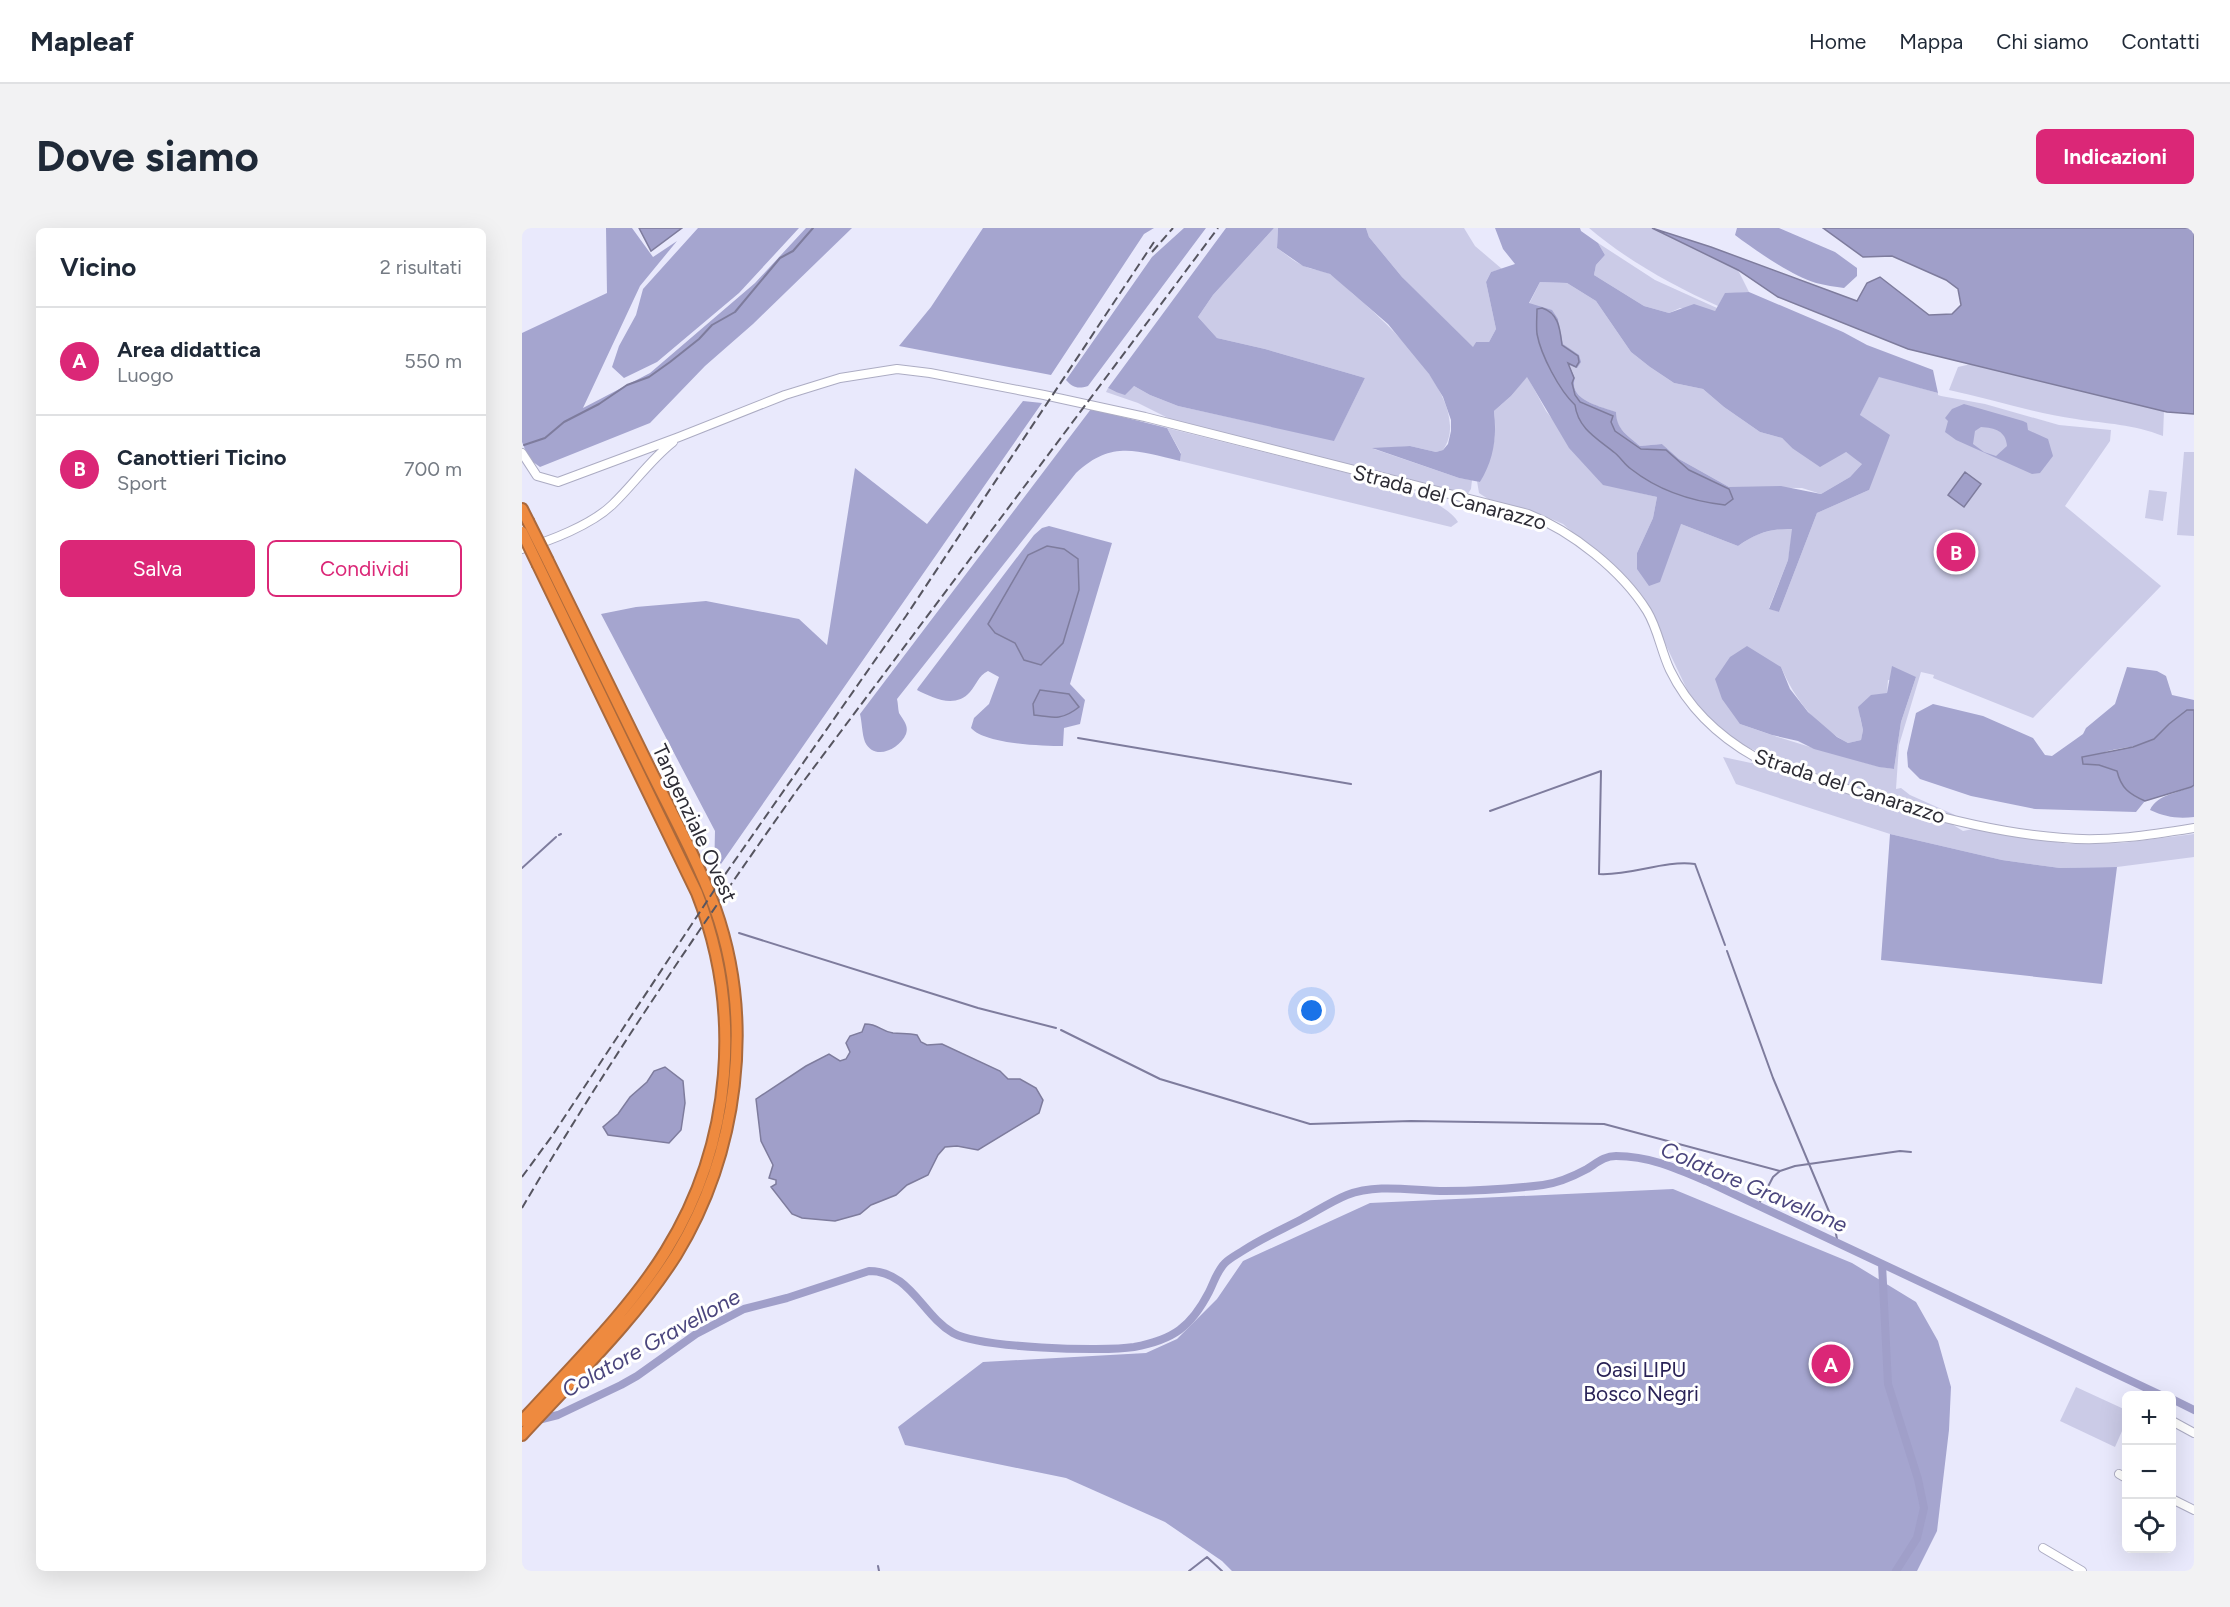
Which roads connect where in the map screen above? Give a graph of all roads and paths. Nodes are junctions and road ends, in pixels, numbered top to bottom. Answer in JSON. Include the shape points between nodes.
{"nodes":[{"id":1,"x":679,"y":437,"type":"junction"},
{"id":2,"x":639,"y":451,"type":"junction"},
{"id":3,"x":522,"y":453,"type":"edge"},
{"id":4,"x":652,"y":461,"type":"junction"},
{"id":5,"x":522,"y":509,"type":"edge"},
{"id":6,"x":522,"y":532,"type":"edge"},
{"id":7,"x":522,"y":549,"type":"edge"},
{"id":8,"x":543,"y":563,"type":"junction"},
{"id":9,"x":2194,"y":828,"type":"edge"},
{"id":10,"x":551,"y":1396,"type":"junction"},
{"id":11,"x":522,"y":1421,"type":"edge"},
{"id":12,"x":2176,"y":1423,"type":"edge"},
{"id":13,"x":2194,"y":1433,"type":"edge"},
{"id":14,"x":522,"y":1435,"type":"edge"},
{"id":15,"x":2176,"y":1501,"type":"edge"},
{"id":16,"x":2194,"y":1510,"type":"edge"},
{"id":17,"x":2043,"y":1548,"type":"dead end"},
{"id":18,"x":2082,"y":1571,"type":"edge"}],
"edges":[{"from":1,"to":2,"type":"street","name":"Strada del Canarazzo"},
{"from":1,"to":4,"type":"street"},
{"from":1,"to":9,"type":"street","name":"Strada del Canarazzo","via":[[785,395],[840,378],[897,369],[1092,405],[1528,514],[1577,541],[1638,598],[1648,612],[1670,670],[1686,699],[1731,744],[1755,757],[1930,814],[2034,835],[2099,839]]},
{"from":2,"to":3,"type":"street","name":"Strada del Canarazzo","via":[[558,482],[537,476]]},
{"from":2,"to":4,"type":"street","via":[[648,454]]},
{"from":4,"to":7,"type":"street","via":[[611,506],[568,533]]},
{"from":5,"to":8,"type":"highway","name":"Tangenziale Ovest","bridge":true},
{"from":6,"to":8,"type":"highway","name":"Tangenziale Ovest","bridge":true},
{"from":8,"to":10,"type":"highway","name":"Tangenziale Ovest","via":[[697,893],[713,937],[723,990],[726,1042],[722,1103],[697,1191],[684,1218],[650,1275]]},
{"from":10,"to":11,"type":"highway","name":"Tangenziale Ovest"},
{"from":10,"to":14,"type":"highway","name":"Tangenziale Ovest"},
{"from":12,"to":13,"type":"street"},
{"from":15,"to":16,"type":"street"},
{"from":17,"to":18,"type":"street"}]}
